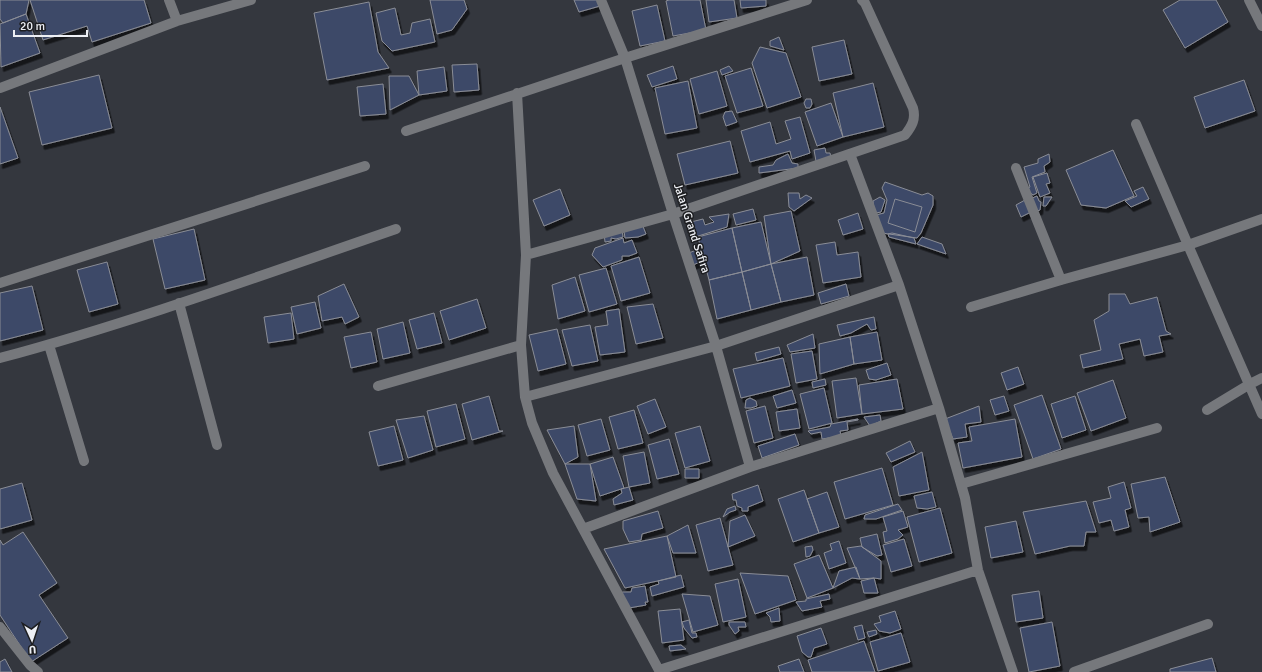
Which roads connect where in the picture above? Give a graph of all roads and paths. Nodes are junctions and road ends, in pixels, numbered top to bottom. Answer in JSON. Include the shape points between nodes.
{"nodes":[{"id":1,"x":169,"y":0,"type":"edge"},
{"id":2,"x":251,"y":0,"type":"edge"},
{"id":3,"x":601,"y":0,"type":"edge"},
{"id":4,"x":807,"y":0,"type":"edge"},
{"id":5,"x":862,"y":0,"type":"edge"},
{"id":6,"x":1250,"y":0,"type":"edge"},
{"id":7,"x":177,"y":21,"type":"junction"},
{"id":8,"x":1262,"y":26,"type":"edge"},
{"id":9,"x":625,"y":58,"type":"junction"},
{"id":10,"x":0,"y":88,"type":"edge"},
{"id":11,"x":517,"y":93,"type":"junction"},
{"id":12,"x":1136,"y":124,"type":"dead end"},
{"id":13,"x":406,"y":131,"type":"dead end"},
{"id":14,"x":850,"y":154,"type":"junction"},
{"id":15,"x":365,"y":166,"type":"dead end"},
{"id":16,"x":1016,"y":168,"type":"dead end"},
{"id":17,"x":673,"y":214,"type":"junction"},
{"id":18,"x":1262,"y":219,"type":"edge"},
{"id":19,"x":396,"y":228,"type":"dead end"},
{"id":20,"x":1188,"y":245,"type":"junction"},
{"id":21,"x":526,"y":255,"type":"junction"},
{"id":22,"x":1061,"y":280,"type":"junction"},
{"id":23,"x":0,"y":283,"type":"edge"},
{"id":24,"x":899,"y":285,"type":"junction"},
{"id":25,"x":179,"y":303,"type":"junction"},
{"id":26,"x":971,"y":307,"type":"dead end"},
{"id":27,"x":49,"y":345,"type":"junction"},
{"id":28,"x":521,"y":346,"type":"junction"},
{"id":29,"x":716,"y":346,"type":"junction"},
{"id":30,"x":0,"y":358,"type":"edge"},
{"id":31,"x":1262,"y":378,"type":"edge"},
{"id":32,"x":1250,"y":384,"type":"junction"},
{"id":33,"x":378,"y":386,"type":"dead end"},
{"id":34,"x":525,"y":397,"type":"junction"},
{"id":35,"x":939,"y":408,"type":"junction"},
{"id":36,"x":1207,"y":410,"type":"dead end"},
{"id":37,"x":1262,"y":414,"type":"edge"},
{"id":38,"x":1157,"y":428,"type":"dead end"},
{"id":39,"x":217,"y":444,"type":"dead end"},
{"id":40,"x":84,"y":461,"type":"dead end"},
{"id":41,"x":750,"y":468,"type":"junction"},
{"id":42,"x":960,"y":484,"type":"junction"},
{"id":43,"x":583,"y":529,"type":"junction"},
{"id":44,"x":978,"y":570,"type":"junction"},
{"id":45,"x":1208,"y":624,"type":"dead end"},
{"id":46,"x":0,"y":627,"type":"edge"},
{"id":47,"x":660,"y":671,"type":"edge"},
{"id":48,"x":38,"y":672,"type":"edge"},
{"id":49,"x":1013,"y":672,"type":"edge"},
{"id":50,"x":1074,"y":672,"type":"edge"}],
"edges":[{"from":1,"to":7,"type":"street"},
{"from":2,"to":7,"type":"street"},
{"from":3,"to":9,"type":"street","name":"Jalan Grand Safira"},
{"from":4,"to":9,"type":"street"},
{"from":5,"to":14,"type":"street","via":[[915,116],[905,135]]},
{"from":6,"to":8,"type":"street"},
{"from":7,"to":10,"type":"street"},
{"from":9,"to":11,"type":"street"},
{"from":9,"to":17,"type":"street","name":"Jalan Grand Safira"},
{"from":11,"to":13,"type":"street"},
{"from":11,"to":21,"type":"street"},
{"from":12,"to":20,"type":"street"},
{"from":14,"to":17,"type":"street"},
{"from":14,"to":24,"type":"street"},
{"from":15,"to":23,"type":"street"},
{"from":16,"to":22,"type":"street"},
{"from":17,"to":21,"type":"street"},
{"from":17,"to":29,"type":"street","name":"Jalan Grand Safira"},
{"from":18,"to":20,"type":"street"},
{"from":19,"to":25,"type":"street"},
{"from":20,"to":22,"type":"street"},
{"from":20,"to":32,"type":"street"},
{"from":21,"to":28,"type":"street"},
{"from":22,"to":26,"type":"street"},
{"from":24,"to":29,"type":"street"},
{"from":24,"to":35,"type":"street"},
{"from":25,"to":27,"type":"street"},
{"from":25,"to":39,"type":"street"},
{"from":27,"to":30,"type":"street"},
{"from":27,"to":40,"type":"street"},
{"from":28,"to":33,"type":"street"},
{"from":28,"to":34,"type":"street"},
{"from":29,"to":34,"type":"street"},
{"from":29,"to":41,"type":"street","name":"Jalan Grand Safira"},
{"from":31,"to":32,"type":"street"},
{"from":32,"to":36,"type":"street"},
{"from":32,"to":37,"type":"street"},
{"from":34,"to":43,"type":"street","via":[[532,423],[553,472]]},
{"from":35,"to":41,"type":"street"},
{"from":35,"to":42,"type":"street"},
{"from":38,"to":42,"type":"street"},
{"from":41,"to":43,"type":"street"},
{"from":42,"to":44,"type":"street","via":[[965,498]]},
{"from":43,"to":47,"type":"street"},
{"from":44,"to":47,"type":"street"},
{"from":44,"to":49,"type":"street"},
{"from":45,"to":50,"type":"street"},
{"from":46,"to":48,"type":"street"}]}
